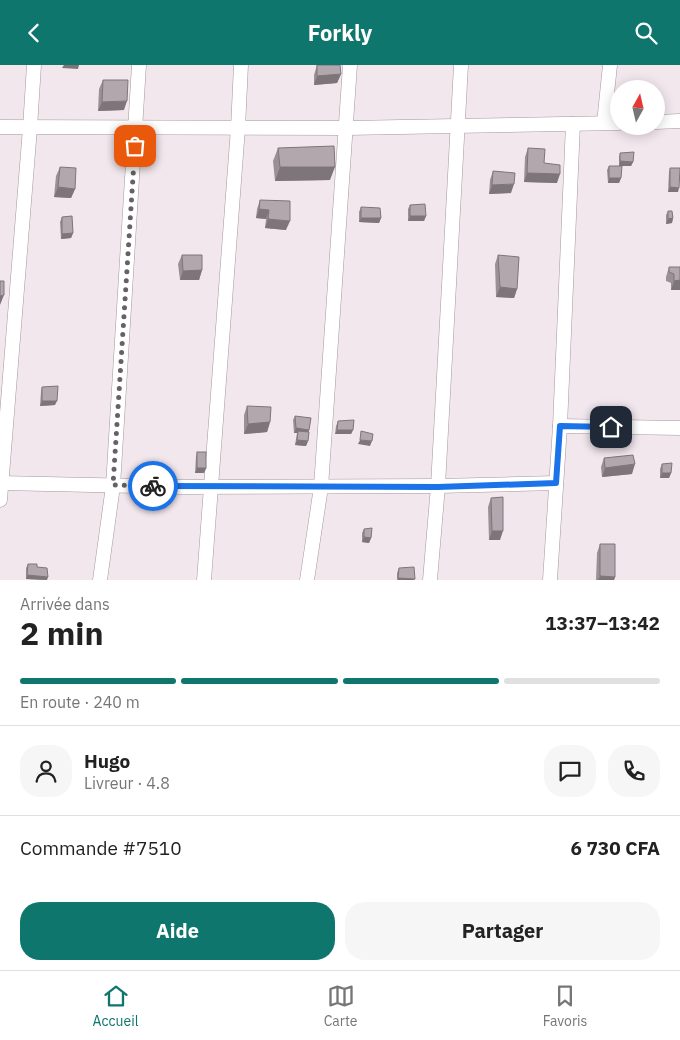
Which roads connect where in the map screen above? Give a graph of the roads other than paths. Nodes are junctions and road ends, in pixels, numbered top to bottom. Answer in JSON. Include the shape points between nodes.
{"nodes":[{"id":1,"x":34,"y":65,"type":"edge"},
{"id":2,"x":139,"y":65,"type":"edge"},
{"id":3,"x":241,"y":65,"type":"edge"},
{"id":4,"x":350,"y":65,"type":"edge"},
{"id":5,"x":461,"y":65,"type":"edge"},
{"id":6,"x":610,"y":65,"type":"edge"},
{"id":7,"x":680,"y":121,"type":"edge"},
{"id":8,"x":665,"y":122,"type":"edge"},
{"id":9,"x":604,"y":123,"type":"junction"},
{"id":10,"x":610,"y":123,"type":"edge"},
{"id":11,"x":573,"y":124,"type":"junction"},
{"id":12,"x":458,"y":126,"type":"junction"},
{"id":13,"x":0,"y":127,"type":"edge"},
{"id":14,"x":30,"y":127,"type":"junction"},
{"id":15,"x":136,"y":127,"type":"junction"},
{"id":16,"x":238,"y":128,"type":"junction"},
{"id":17,"x":347,"y":128,"type":"junction"},
{"id":18,"x":560,"y":426,"type":"junction"},
{"id":19,"x":680,"y":428,"type":"edge"},
{"id":20,"x":1,"y":483,"type":"edge"},
{"id":21,"x":556,"y":483,"type":"junction"},
{"id":22,"x":113,"y":485,"type":"junction"},
{"id":23,"x":211,"y":487,"type":"junction"},
{"id":24,"x":321,"y":487,"type":"junction"},
{"id":25,"x":438,"y":487,"type":"junction"},
{"id":26,"x":0,"y":500,"type":"edge"},
{"id":27,"x":100,"y":580,"type":"edge"},
{"id":28,"x":204,"y":580,"type":"edge"},
{"id":29,"x":307,"y":580,"type":"edge"},
{"id":30,"x":430,"y":580,"type":"edge"},
{"id":31,"x":550,"y":580,"type":"edge"}],
"edges":[{"from":1,"to":14,"type":"street"},
{"from":2,"to":15,"type":"street"},
{"from":3,"to":16,"type":"street"},
{"from":4,"to":17,"type":"street"},
{"from":5,"to":12,"type":"street"},
{"from":6,"to":9,"type":"street"},
{"from":7,"to":8,"type":"street"},
{"from":9,"to":10,"type":"street"},
{"from":9,"to":11,"type":"street"},
{"from":11,"to":12,"type":"street"},
{"from":11,"to":18,"type":"street"},
{"from":12,"to":17,"type":"street"},
{"from":12,"to":25,"type":"street"},
{"from":13,"to":14,"type":"street"},
{"from":14,"to":15,"type":"street"},
{"from":14,"to":20,"type":"street"},
{"from":15,"to":16,"type":"street"},
{"from":15,"to":22,"type":"street"},
{"from":16,"to":17,"type":"street"},
{"from":16,"to":23,"type":"street"},
{"from":17,"to":24,"type":"street"},
{"from":18,"to":19,"type":"street"},
{"from":18,"to":21,"type":"street"},
{"from":20,"to":22,"type":"street"},
{"from":20,"to":26,"type":"street"},
{"from":21,"to":25,"type":"street"},
{"from":21,"to":31,"type":"street"},
{"from":22,"to":23,"type":"street"},
{"from":22,"to":27,"type":"street"},
{"from":23,"to":24,"type":"street"},
{"from":23,"to":28,"type":"street"},
{"from":24,"to":25,"type":"street"},
{"from":24,"to":29,"type":"street"},
{"from":25,"to":30,"type":"street"}]}
